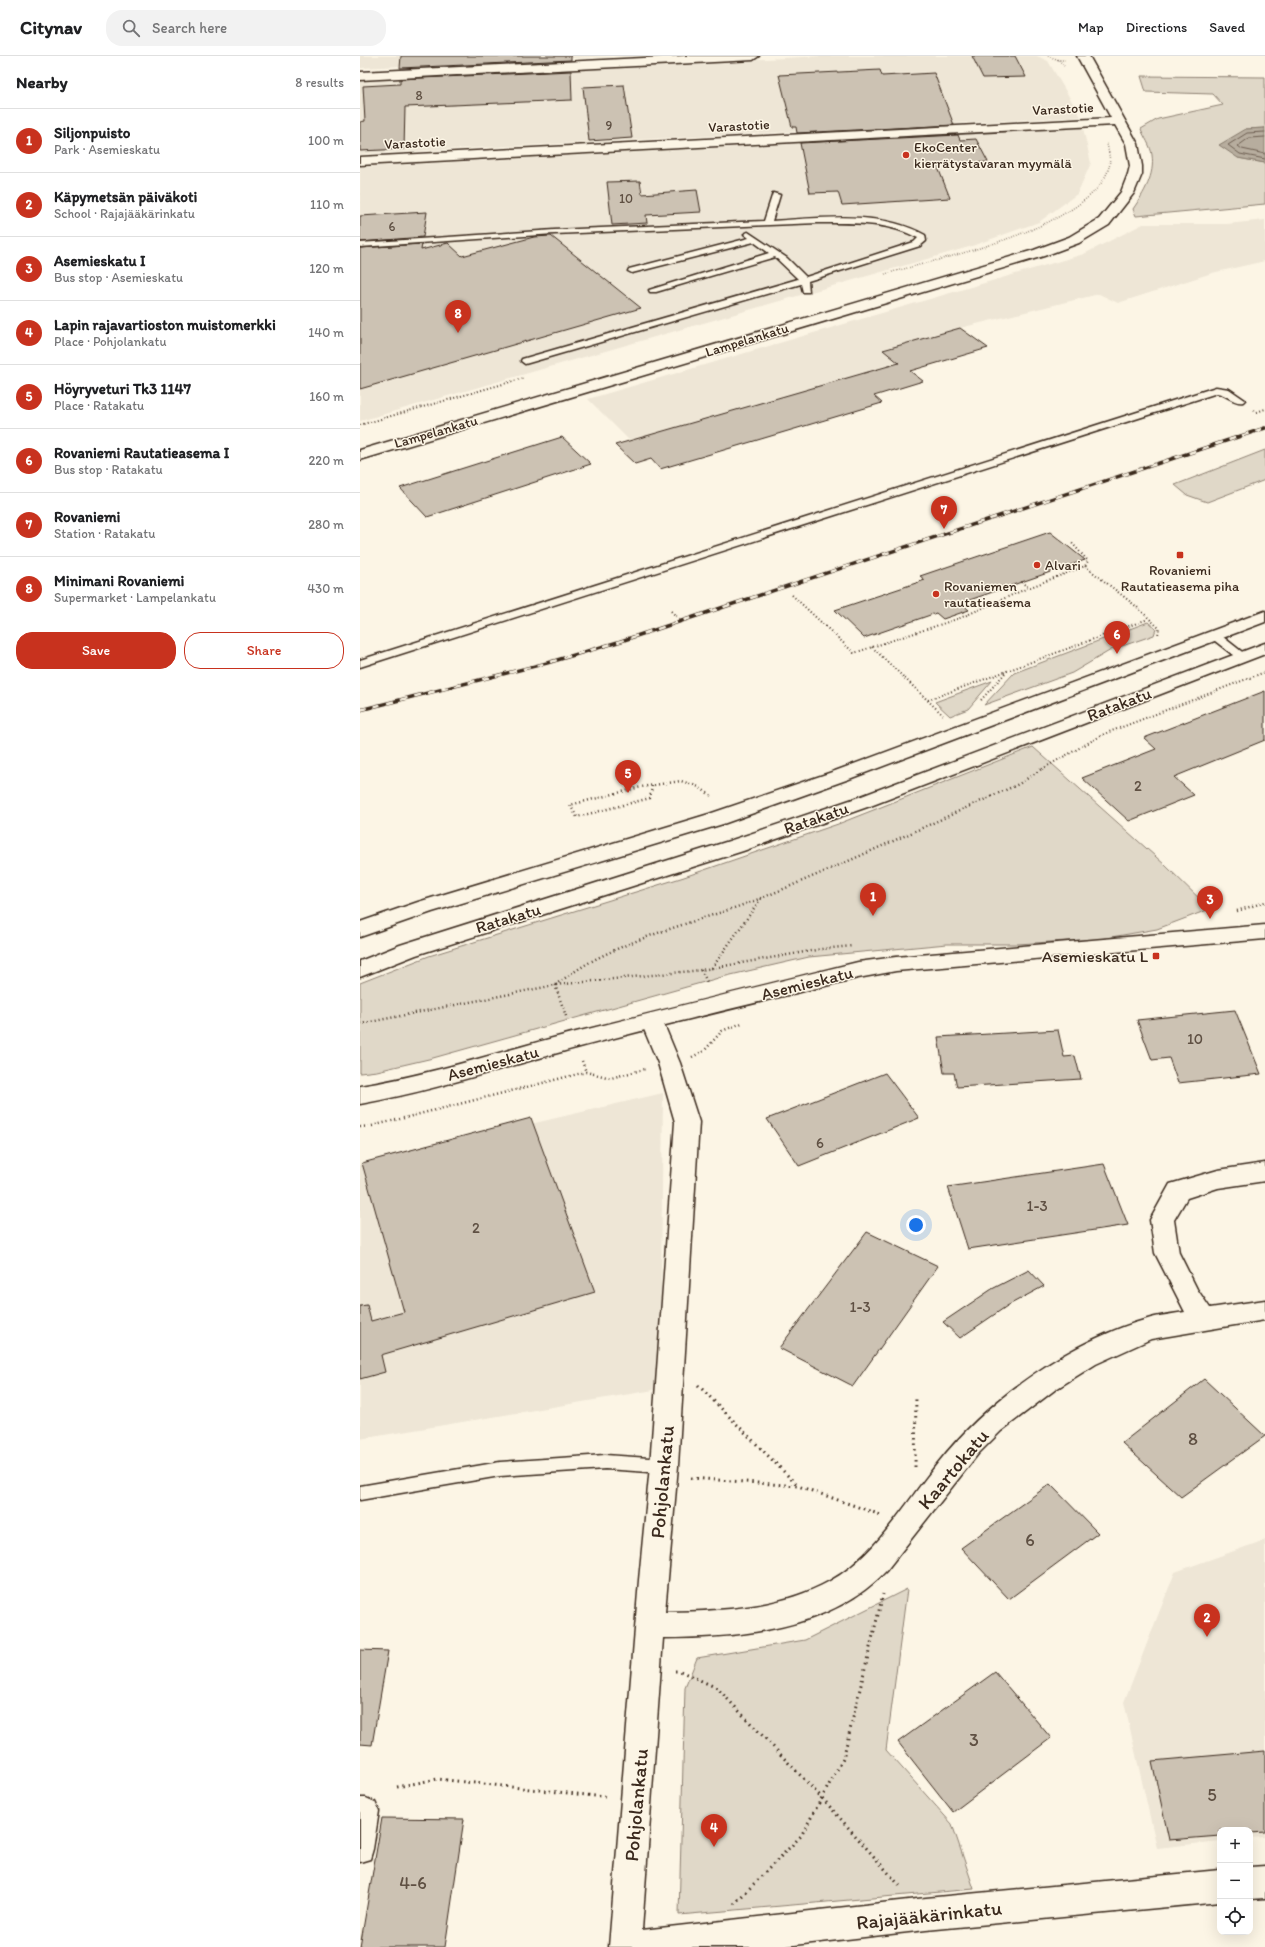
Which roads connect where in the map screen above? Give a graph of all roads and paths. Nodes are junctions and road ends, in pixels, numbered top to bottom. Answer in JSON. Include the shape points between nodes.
{"nodes":[{"id":1,"x":753,"y":56,"type":"edge"},
{"id":2,"x":1083,"y":56,"type":"edge"},
{"id":3,"x":360,"y":76,"type":"edge"},
{"id":4,"x":1119,"y":121,"type":"junction"},
{"id":5,"x":360,"y":161,"type":"edge"},
{"id":6,"x":776,"y":195,"type":"dead end"},
{"id":7,"x":1119,"y":201,"type":"junction"},
{"id":8,"x":767,"y":224,"type":"junction"},
{"id":9,"x":736,"y":225,"type":"junction"},
{"id":10,"x":755,"y":239,"type":"junction"},
{"id":11,"x":360,"y":245,"type":"edge"},
{"id":12,"x":776,"y":254,"type":"junction"},
{"id":13,"x":632,"y":271,"type":"dead end"},
{"id":14,"x":804,"y":280,"type":"junction"},
{"id":15,"x":653,"y":290,"type":"dead end"},
{"id":16,"x":806,"y":290,"type":"dead end"},
{"id":17,"x":525,"y":361,"type":"dead end"},
{"id":18,"x":1240,"y":400,"type":"dead end"},
{"id":19,"x":1251,"y":408,"type":"dead end"},
{"id":20,"x":1265,"y":409,"type":"edge"},
{"id":21,"x":460,"y":410,"type":"dead end"},
{"id":22,"x":360,"y":455,"type":"edge"},
{"id":23,"x":1072,"y":542,"type":"dead end"},
{"id":24,"x":1085,"y":566,"type":"junction"},
{"id":25,"x":1021,"y":582,"type":"dead end"},
{"id":26,"x":1028,"y":588,"type":"junction"},
{"id":27,"x":792,"y":595,"type":"dead end"},
{"id":28,"x":671,"y":611,"type":"dead end"},
{"id":29,"x":957,"y":614,"type":"dead end"},
{"id":30,"x":1265,"y":616,"type":"edge"},
{"id":31,"x":960,"y":618,"type":"junction"},
{"id":32,"x":1148,"y":619,"type":"junction"},
{"id":33,"x":683,"y":623,"type":"dead end"},
{"id":34,"x":1214,"y":635,"type":"junction"},
{"id":35,"x":1158,"y":637,"type":"dead end"},
{"id":36,"x":872,"y":647,"type":"junction"},
{"id":37,"x":1265,"y":648,"type":"edge"},
{"id":38,"x":1242,"y":657,"type":"junction"},
{"id":39,"x":360,"y":664,"type":"edge"},
{"id":40,"x":1007,"y":671,"type":"junction"},
{"id":41,"x":1265,"y":672,"type":"edge"},
{"id":42,"x":928,"y":700,"type":"junction"},
{"id":43,"x":981,"y":700,"type":"dead end"},
{"id":44,"x":944,"y":716,"type":"dead end"},
{"id":45,"x":652,"y":786,"type":"junction"},
{"id":46,"x":714,"y":798,"type":"dead end"},
{"id":47,"x":763,"y":897,"type":"junction"},
{"id":48,"x":1265,"y":902,"type":"edge"},
{"id":49,"x":1239,"y":911,"type":"dead end"},
{"id":50,"x":360,"y":930,"type":"edge"},
{"id":51,"x":1265,"y":932,"type":"edge"},
{"id":52,"x":711,"y":968,"type":"dead end"},
{"id":53,"x":360,"y":969,"type":"edge"},
{"id":54,"x":652,"y":1022,"type":"junction"},
{"id":55,"x":360,"y":1024,"type":"edge"},
{"id":56,"x":611,"y":1078,"type":"dead end"},
{"id":57,"x":360,"y":1095,"type":"edge"},
{"id":58,"x":360,"y":1127,"type":"edge"},
{"id":59,"x":1265,"y":1172,"type":"edge"},
{"id":60,"x":1265,"y":1310,"type":"edge"},
{"id":61,"x":1204,"y":1319,"type":"junction"},
{"id":62,"x":693,"y":1380,"type":"dead end"},
{"id":63,"x":916,"y":1396,"type":"dead end"},
{"id":64,"x":664,"y":1466,"type":"junction"},
{"id":65,"x":915,"y":1476,"type":"dead end"},
{"id":66,"x":689,"y":1478,"type":"dead end"},
{"id":67,"x":798,"y":1486,"type":"junction"},
{"id":68,"x":360,"y":1493,"type":"edge"},
{"id":69,"x":889,"y":1517,"type":"dead end"},
{"id":70,"x":885,"y":1587,"type":"dead end"},
{"id":71,"x":651,"y":1626,"type":"junction"},
{"id":72,"x":680,"y":1671,"type":"dead end"},
{"id":73,"x":397,"y":1787,"type":"dead end"},
{"id":74,"x":605,"y":1797,"type":"dead end"},
{"id":75,"x":823,"y":1799,"type":"junction"},
{"id":76,"x":360,"y":1811,"type":"edge"},
{"id":77,"x":360,"y":1849,"type":"edge"},
{"id":78,"x":1265,"y":1882,"type":"edge"},
{"id":79,"x":1253,"y":1884,"type":"edge"},
{"id":80,"x":1217,"y":1886,"type":"edge"},
{"id":81,"x":732,"y":1907,"type":"dead end"},
{"id":82,"x":926,"y":1914,"type":"junction"},
{"id":83,"x":625,"y":1947,"type":"edge"},
{"id":84,"x":637,"y":1947,"type":"edge"}],
"edges":[{"from":1,"to":3,"type":"street"},
{"from":2,"to":4,"type":"street","name":"Lampelankatu"},
{"from":4,"to":5,"type":"street","name":"Varastotie"},
{"from":4,"to":7,"type":"street","name":"Lampelankatu","via":[[1132,144],[1136,166],[1127,193]]},
{"from":6,"to":8,"type":"lane"},
{"from":7,"to":21,"type":"street","name":"Lampelankatu","via":[[1072,229],[1026,246]]},
{"from":7,"to":22,"type":"street","name":"Lampelankatu","via":[[1108,218],[1096,229],[1039,254]]},
{"from":8,"to":9,"type":"lane"},
{"from":8,"to":14,"type":"lane","via":[[857,222],[909,230],[922,237],[922,241],[917,244]]},
{"from":9,"to":10,"type":"lane"},
{"from":9,"to":11,"type":"lane","via":[[554,232]]},
{"from":10,"to":12,"type":"lane"},
{"from":10,"to":13,"type":"lane"},
{"from":12,"to":14,"type":"lane"},
{"from":12,"to":15,"type":"lane"},
{"from":14,"to":16,"type":"lane"},
{"from":14,"to":17,"type":"lane"},
{"from":18,"to":39,"type":"lane","via":[[1226,391],[1216,390]]},
{"from":19,"to":20,"type":"path","via":[[1257,412]]},
{"from":23,"to":24,"type":"path","via":[[1088,561]]},
{"from":24,"to":26,"type":"path"},
{"from":24,"to":32,"type":"path","via":[[1137,607]]},
{"from":25,"to":26,"type":"path"},
{"from":26,"to":31,"type":"path"},
{"from":27,"to":36,"type":"path","via":[[854,654]]},
{"from":28,"to":33,"type":"path"},
{"from":29,"to":31,"type":"path"},
{"from":30,"to":34,"type":"street","name":"Ratakatu"},
{"from":31,"to":36,"type":"path"},
{"from":32,"to":35,"type":"path","via":[[1159,628]]},
{"from":32,"to":40,"type":"path"},
{"from":34,"to":38,"type":"lane"},
{"from":34,"to":50,"type":"street","name":"Ratakatu","via":[[842,775],[716,819],[432,904]]},
{"from":36,"to":42,"type":"path"},
{"from":37,"to":38,"type":"street","name":"Ratakatu"},
{"from":38,"to":53,"type":"street","name":"Ratakatu","via":[[822,816],[736,846],[408,950]]},
{"from":40,"to":42,"type":"path"},
{"from":40,"to":43,"type":"path"},
{"from":41,"to":47,"type":"path","via":[[1104,734],[1052,762],[1019,784]]},
{"from":42,"to":44,"type":"path"},
{"from":45,"to":45,"type":"path","via":[[641,788],[570,805],[577,817],[650,798]]},
{"from":45,"to":46,"type":"path","via":[[681,781],[699,787]]},
{"from":47,"to":52,"type":"path"},
{"from":47,"to":55,"type":"path","via":[[615,949],[575,970],[555,986]]},
{"from":48,"to":49,"type":"path"},
{"from":51,"to":54,"type":"street","name":"Asemieskatu","via":[[896,964],[858,970]]},
{"from":54,"to":57,"type":"street","name":"Asemieskatu","via":[[575,1040],[474,1069]]},
{"from":54,"to":64,"type":"street","name":"Pohjolankatu","via":[[669,1063],[687,1122]]},
{"from":56,"to":58,"type":"path","via":[[586,1072]]},
{"from":59,"to":61,"type":"street","via":[[1218,1179],[1179,1191],[1162,1220],[1167,1253],[1188,1296]]},
{"from":60,"to":61,"type":"street","name":"Kaartokatu"},
{"from":61,"to":71,"type":"street","name":"Kaartokatu","via":[[1151,1329],[1118,1342],[1039,1385],[990,1424],[955,1461],[865,1573],[832,1594],[803,1608],[771,1617],[709,1624]]},
{"from":62,"to":67,"type":"path"},
{"from":63,"to":65,"type":"path"},
{"from":64,"to":68,"type":"lane","via":[[604,1462],[500,1469]]},
{"from":64,"to":71,"type":"street","name":"Pohjolankatu"},
{"from":66,"to":67,"type":"path"},
{"from":67,"to":69,"type":"path"},
{"from":70,"to":75,"type":"path","via":[[843,1759]]},
{"from":71,"to":83,"type":"street","name":"Pohjolankatu"},
{"from":72,"to":75,"type":"path","via":[[717,1688]]},
{"from":73,"to":74,"type":"path","via":[[436,1779]]},
{"from":75,"to":81,"type":"path","via":[[801,1836]]},
{"from":75,"to":82,"type":"path"},
{"from":76,"to":77,"type":"street","via":[[366,1812]]},
{"from":78,"to":79,"type":"street"},
{"from":80,"to":82,"type":"street","name":"Rajajääkärinkatu"},
{"from":82,"to":84,"type":"street","name":"Rajajääkärinkatu"}]}
